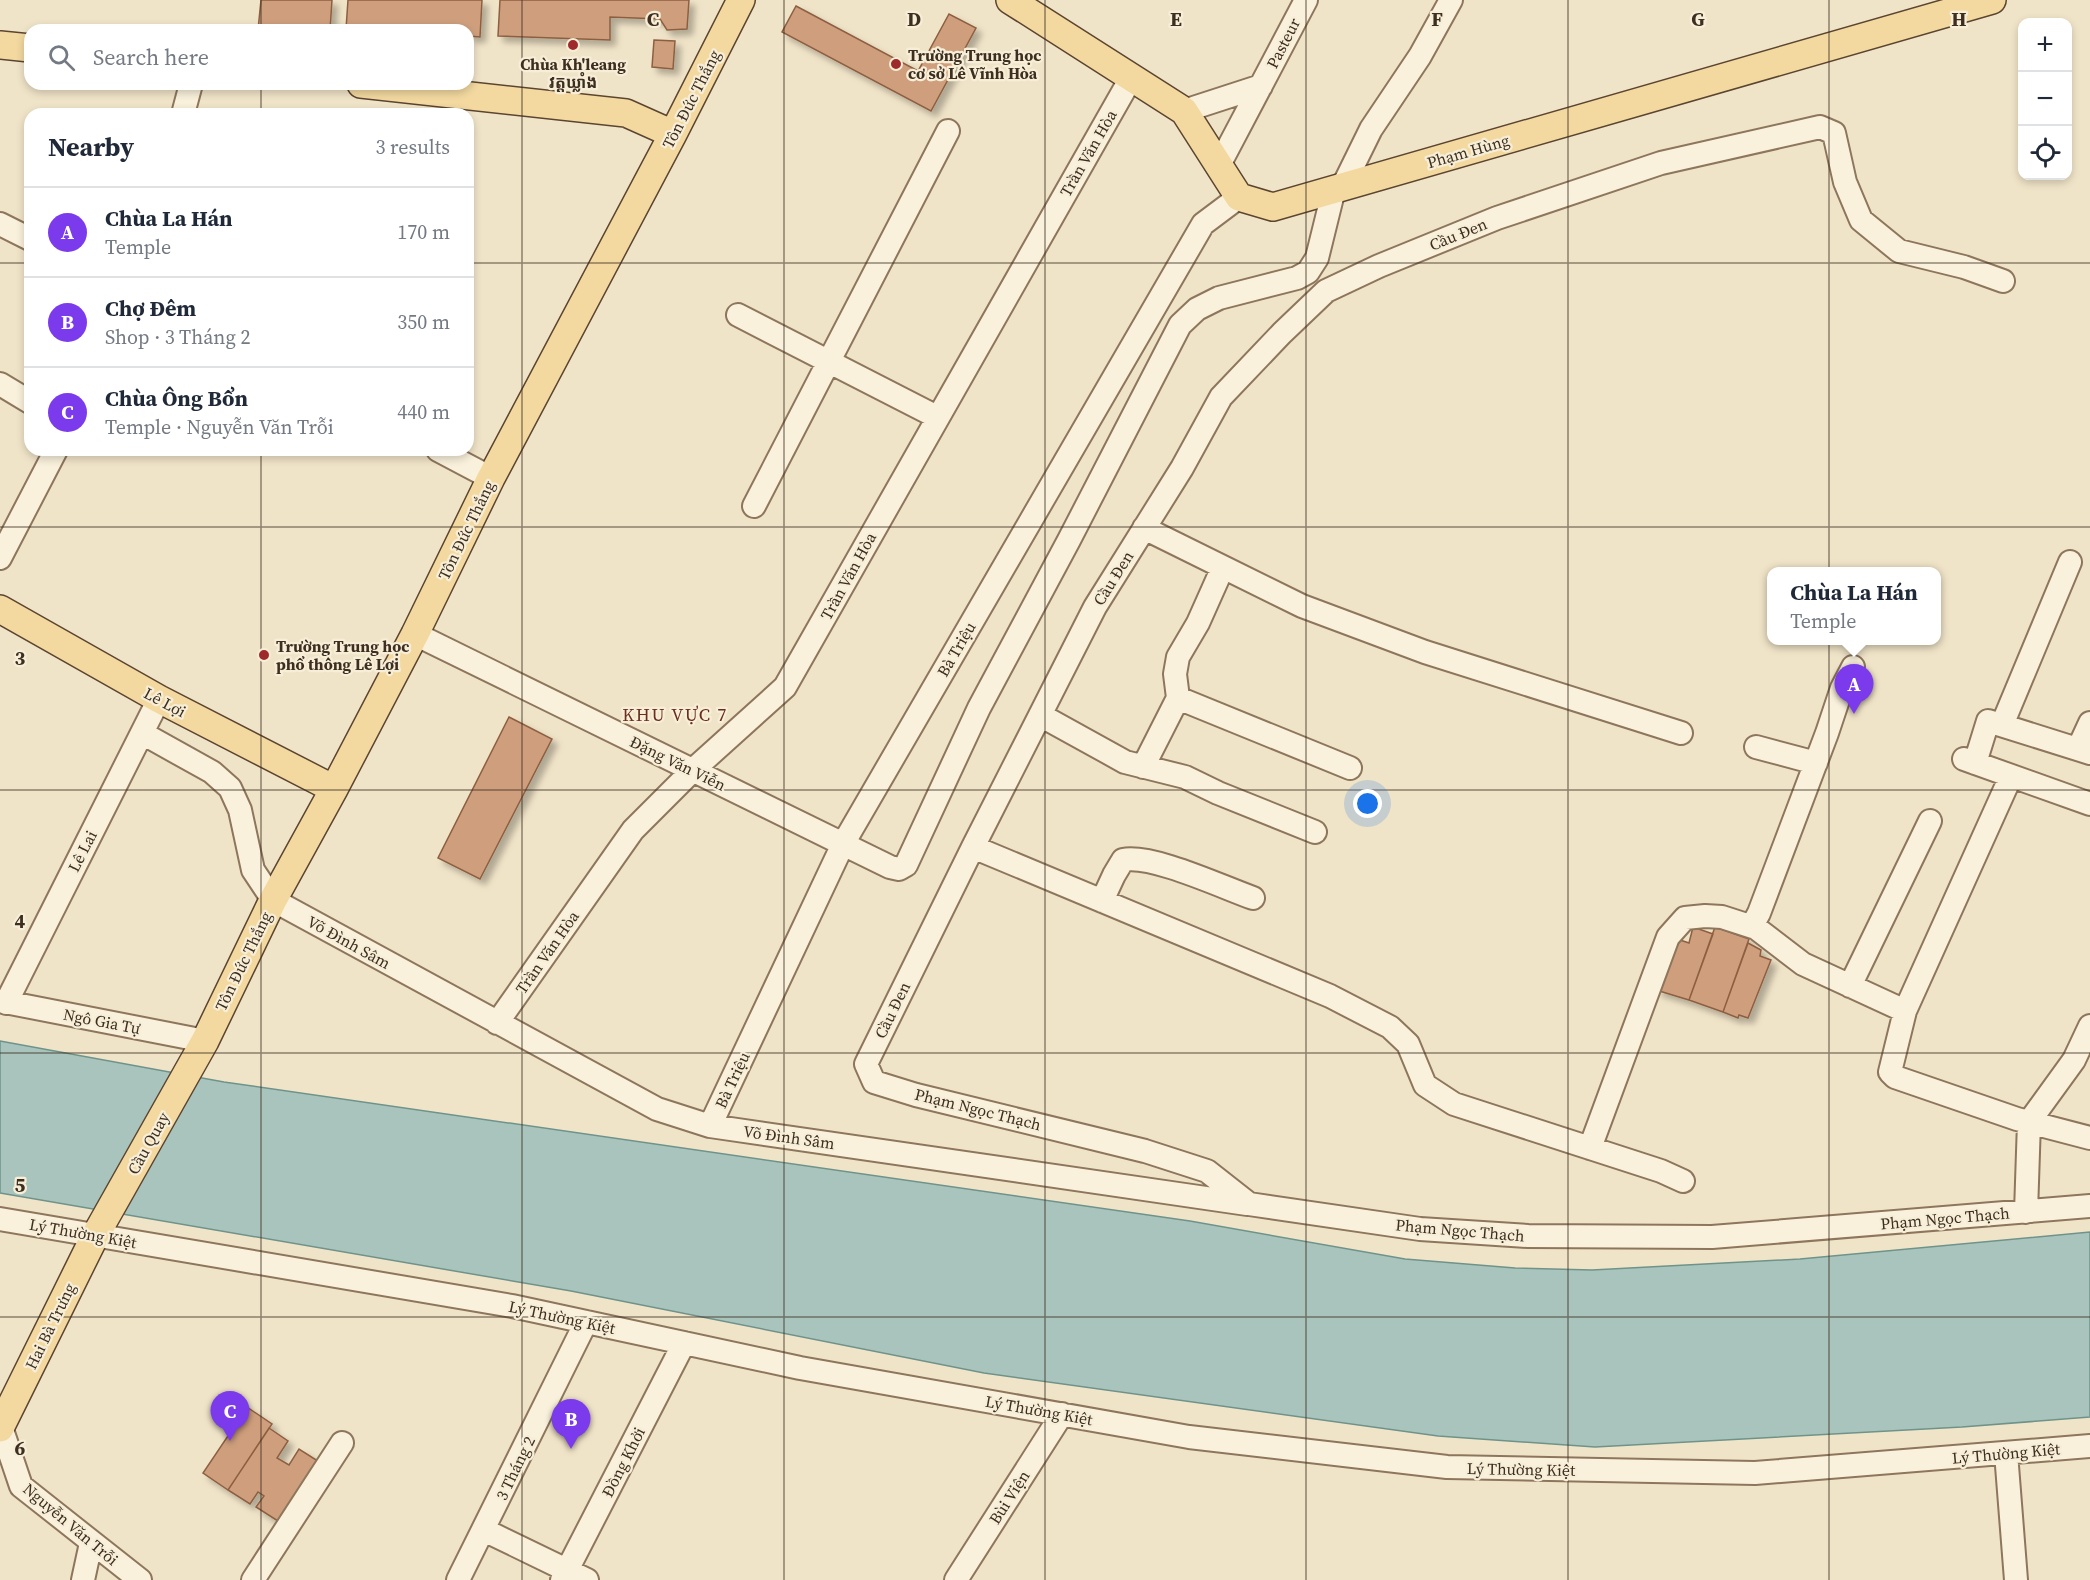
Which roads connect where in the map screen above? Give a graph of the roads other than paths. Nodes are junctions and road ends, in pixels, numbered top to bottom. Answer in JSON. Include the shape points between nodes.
{"nodes":[{"id":1,"x":741,"y":0,"type":"edge"},
{"id":2,"x":1010,"y":0,"type":"edge"},
{"id":3,"x":1305,"y":0,"type":"edge"},
{"id":4,"x":1451,"y":0,"type":"edge"},
{"id":5,"x":1992,"y":0,"type":"edge"},
{"id":6,"x":0,"y":45,"type":"edge"},
{"id":7,"x":24,"y":47,"type":"edge"},
{"id":8,"x":1131,"y":78,"type":"junction"},
{"id":9,"x":1261,"y":86,"type":"junction"},
{"id":10,"x":189,"y":90,"type":"edge"},
{"id":11,"x":416,"y":90,"type":"edge"},
{"id":12,"x":185,"y":108,"type":"edge"},
{"id":13,"x":1184,"y":111,"type":"junction"},
{"id":14,"x":948,"y":131,"type":"dead end"},
{"id":15,"x":673,"y":134,"type":"junction"},
{"id":16,"x":1218,"y":166,"type":"junction"},
{"id":17,"x":1338,"y":188,"type":"junction"},
{"id":18,"x":1239,"y":197,"type":"junction"},
{"id":19,"x":0,"y":224,"type":"edge"},
{"id":20,"x":24,"y":235,"type":"edge"},
{"id":21,"x":2004,"y":281,"type":"dead end"},
{"id":22,"x":738,"y":315,"type":"dead end"},
{"id":23,"x":828,"y":361,"type":"junction"},
{"id":24,"x":0,"y":384,"type":"edge"},
{"id":25,"x":24,"y":398,"type":"edge"},
{"id":26,"x":937,"y":417,"type":"junction"},
{"id":27,"x":53,"y":456,"type":"edge"},
{"id":28,"x":449,"y":456,"type":"edge"},
{"id":29,"x":490,"y":478,"type":"junction"},
{"id":30,"x":754,"y":506,"type":"dead end"},
{"id":31,"x":1144,"y":528,"type":"junction"},
{"id":32,"x":0,"y":558,"type":"edge"},
{"id":33,"x":2070,"y":562,"type":"dead end"},
{"id":34,"x":1223,"y":567,"type":"junction"},
{"id":35,"x":0,"y":609,"type":"edge"},
{"id":36,"x":415,"y":634,"type":"junction"},
{"id":37,"x":1853,"y":668,"type":"dead end"},
{"id":38,"x":1178,"y":698,"type":"junction"},
{"id":39,"x":159,"y":699,"type":"junction"},
{"id":40,"x":1040,"y":715,"type":"junction"},
{"id":41,"x":2090,"y":723,"type":"edge"},
{"id":42,"x":2002,"y":725,"type":"junction"},
{"id":43,"x":142,"y":733,"type":"junction"},
{"id":44,"x":1681,"y":733,"type":"dead end"},
{"id":45,"x":1756,"y":747,"type":"dead end"},
{"id":46,"x":2084,"y":751,"type":"edge"},
{"id":47,"x":1816,"y":764,"type":"junction"},
{"id":48,"x":1143,"y":767,"type":"junction"},
{"id":49,"x":1350,"y":768,"type":"dead end"},
{"id":50,"x":693,"y":770,"type":"junction"},
{"id":51,"x":2011,"y":776,"type":"junction"},
{"id":52,"x":334,"y":789,"type":"junction"},
{"id":53,"x":2090,"y":804,"type":"edge"},
{"id":54,"x":1930,"y":821,"type":"dead end"},
{"id":55,"x":1315,"y":832,"type":"dead end"},
{"id":56,"x":843,"y":844,"type":"junction"},
{"id":57,"x":973,"y":847,"type":"junction"},
{"id":58,"x":1252,"y":898,"type":"dead end"},
{"id":59,"x":273,"y":900,"type":"junction"},
{"id":60,"x":1102,"y":901,"type":"junction"},
{"id":61,"x":1752,"y":926,"type":"junction"},
{"id":62,"x":1850,"y":986,"type":"junction"},
{"id":63,"x":3,"y":1002,"type":"edge"},
{"id":64,"x":1905,"y":1011,"type":"junction"},
{"id":65,"x":497,"y":1023,"type":"junction"},
{"id":66,"x":2090,"y":1026,"type":"edge"},
{"id":67,"x":199,"y":1051,"type":"junction"},
{"id":68,"x":866,"y":1064,"type":"joint"},
{"id":69,"x":2029,"y":1122,"type":"junction"},
{"id":70,"x":710,"y":1126,"type":"junction"},
{"id":71,"x":2090,"y":1138,"type":"edge"},
{"id":72,"x":1590,"y":1148,"type":"junction"},
{"id":73,"x":1683,"y":1181,"type":"dead end"},
{"id":74,"x":1249,"y":1204,"type":"junction"},
{"id":75,"x":2090,"y":1206,"type":"edge"},
{"id":76,"x":2026,"y":1212,"type":"junction"},
{"id":77,"x":0,"y":1219,"type":"edge"},
{"id":78,"x":99,"y":1231,"type":"junction"},
{"id":79,"x":586,"y":1322,"type":"junction"},
{"id":80,"x":684,"y":1343,"type":"junction"},
{"id":81,"x":1062,"y":1414,"type":"junction"},
{"id":82,"x":0,"y":1426,"type":"edge"},
{"id":83,"x":342,"y":1443,"type":"dead end"},
{"id":84,"x":2090,"y":1446,"type":"edge"},
{"id":85,"x":2006,"y":1453,"type":"junction"},
{"id":86,"x":484,"y":1530,"type":"junction"},
{"id":87,"x":91,"y":1543,"type":"junction"},
{"id":88,"x":572,"y":1576,"type":"edge"},
{"id":89,"x":83,"y":1580,"type":"edge"},
{"id":90,"x":140,"y":1580,"type":"edge"},
{"id":91,"x":253,"y":1580,"type":"edge"},
{"id":92,"x":458,"y":1580,"type":"edge"},
{"id":93,"x":956,"y":1580,"type":"edge"},
{"id":94,"x":2016,"y":1580,"type":"edge"}],
"edges":[{"from":1,"to":15,"type":"main road","name":"Tôn Đức Thắng"},
{"from":2,"to":8,"type":"main road"},
{"from":3,"to":9,"type":"street","name":"Pasteur"},
{"from":4,"to":17,"type":"street"},
{"from":5,"to":17,"type":"main road","name":"Phạm Hùng"},
{"from":6,"to":7,"type":"main road"},
{"from":8,"to":13,"type":"main road"},
{"from":8,"to":26,"type":"street","name":"Trần Văn Hòa"},
{"from":9,"to":13,"type":"street"},
{"from":9,"to":16,"type":"street","name":"Pasteur"},
{"from":10,"to":12,"type":"street"},
{"from":11,"to":15,"type":"main road","via":[[626,113]]},
{"from":13,"to":16,"type":"main road"},
{"from":14,"to":23,"type":"street"},
{"from":15,"to":29,"type":"main road","name":"Tôn Đức Thắng"},
{"from":16,"to":18,"type":"main road"},
{"from":17,"to":18,"type":"main road","name":"Phạm Hùng","via":[[1273,207]]},
{"from":17,"to":56,"type":"street","name":"Đặng Văn Viễn","via":[[1317,258],[1308,272],[1219,298],[1197,309],[1180,325],[979,708],[906,865],[899,869],[890,867]]},
{"from":18,"to":56,"type":"street","name":"Bà Triệu","via":[[1203,224]]},
{"from":19,"to":20,"type":"street"},
{"from":21,"to":31,"type":"street","name":"Cầu Đen","via":[[1899,251],[1862,220],[1845,182],[1834,133],[1820,127],[1661,163],[1497,218],[1326,291],[1221,397]]},
{"from":22,"to":23,"type":"street"},
{"from":23,"to":26,"type":"street"},
{"from":23,"to":30,"type":"street"},
{"from":24,"to":25,"type":"street"},
{"from":26,"to":50,"type":"street","name":"Trần Văn Hòa","via":[[785,687]]},
{"from":27,"to":32,"type":"street"},
{"from":28,"to":29,"type":"street"},
{"from":29,"to":36,"type":"main road","name":"Tôn Đức Thắng"},
{"from":31,"to":34,"type":"street"},
{"from":31,"to":40,"type":"street","name":"Cầu Đen","via":[[1095,607]]},
{"from":33,"to":42,"type":"street"},
{"from":34,"to":38,"type":"street","via":[[1178,657]]},
{"from":34,"to":44,"type":"street","via":[[1302,606],[1425,652]]},
{"from":35,"to":39,"type":"main road","name":"Lê Lợi"},
{"from":36,"to":50,"type":"street","name":"Đặng Văn Viễn"},
{"from":36,"to":52,"type":"main road","name":"Tôn Đức Thắng"},
{"from":37,"to":47,"type":"street","via":[[1842,688]]},
{"from":38,"to":48,"type":"street"},
{"from":38,"to":49,"type":"street"},
{"from":39,"to":43,"type":"street","name":"Lê Lai"},
{"from":39,"to":52,"type":"main road","name":"Lê Lợi"},
{"from":40,"to":48,"type":"street","via":[[1125,762]]},
{"from":40,"to":57,"type":"street","name":"Cầu Đen"},
{"from":41,"to":46,"type":"street"},
{"from":42,"to":46,"type":"street"},
{"from":42,"to":51,"type":"street","via":[[1988,721],[1969,761]]},
{"from":43,"to":59,"type":"street","via":[[212,772],[230,788],[240,810],[253,870]]},
{"from":43,"to":63,"type":"street","name":"Lê Lai"},
{"from":45,"to":47,"type":"street"},
{"from":47,"to":61,"type":"street"},
{"from":48,"to":55,"type":"street","via":[[1185,777]]},
{"from":50,"to":56,"type":"street","name":"Đặng Văn Viễn"},
{"from":50,"to":65,"type":"street","name":"Trần Văn Hòa","via":[[633,831]]},
{"from":51,"to":53,"type":"street"},
{"from":51,"to":64,"type":"street"},
{"from":52,"to":59,"type":"main road","name":"Tôn Đức Thắng"},
{"from":54,"to":62,"type":"street"},
{"from":56,"to":70,"type":"street","name":"Bà Triệu"},
{"from":57,"to":60,"type":"street"},
{"from":57,"to":68,"type":"street","name":"Cầu Đen"},
{"from":58,"to":60,"type":"street","via":[[1150,860],[1130,858],[1123,860]]},
{"from":59,"to":65,"type":"street","name":"Võ Đình Sâm"},
{"from":59,"to":67,"type":"main road","name":"Tôn Đức Thắng"},
{"from":60,"to":72,"type":"street","via":[[1330,996],[1390,1027],[1408,1044],[1425,1085],[1454,1104]]},
{"from":61,"to":62,"type":"street","via":[[1803,964]]},
{"from":61,"to":72,"type":"street","via":[[1722,917],[1685,918],[1668,937]]},
{"from":62,"to":64,"type":"street"},
{"from":63,"to":67,"type":"street","name":"Ngô Gia Tự"},
{"from":64,"to":69,"type":"street","via":[[1890,1072],[1895,1077]]},
{"from":65,"to":70,"type":"street","name":"Võ Đình Sâm","via":[[657,1109]]},
{"from":66,"to":69,"type":"street","via":[[2074,1059]]},
{"from":67,"to":78,"type":"main road","name":"Cầu Quay"},
{"from":68,"to":74,"type":"street","name":"Phạm Ngọc Thạch","via":[[874,1082],[1145,1151],[1207,1171]]},
{"from":69,"to":71,"type":"street"},
{"from":69,"to":76,"type":"street"},
{"from":70,"to":74,"type":"street","name":"Võ Đình Sâm"},
{"from":72,"to":73,"type":"street"},
{"from":74,"to":76,"type":"street","name":"Phạm Ngọc Thạch","via":[[1420,1229],[1528,1236],[1712,1237]]},
{"from":75,"to":76,"type":"street","name":"Phạm Ngọc Thạch"},
{"from":77,"to":78,"type":"street","name":"Lý Thường Kiệt"},
{"from":78,"to":79,"type":"street","name":"Lý Thường Kiệt"},
{"from":78,"to":82,"type":"main road","name":"Hai Bà Trưng"},
{"from":79,"to":80,"type":"street","name":"Lý Thường Kiệt"},
{"from":79,"to":86,"type":"street","name":"3 Tháng 2"},
{"from":80,"to":81,"type":"street","name":"Lý Thường Kiệt","via":[[800,1368]]},
{"from":80,"to":88,"type":"street","name":"Đồng Khởi"},
{"from":81,"to":85,"type":"street","name":"Lý Thường Kiệt","via":[[1189,1437],[1447,1467],[1755,1473]]},
{"from":81,"to":93,"type":"street","name":"Bùi Viện"},
{"from":82,"to":87,"type":"street","name":"Nguyễn Văn Trỗi","via":[[21,1486]]},
{"from":83,"to":91,"type":"street"},
{"from":84,"to":85,"type":"street","name":"Lý Thường Kiệt"},
{"from":85,"to":94,"type":"street"},
{"from":86,"to":88,"type":"street"},
{"from":86,"to":92,"type":"street","name":"3 Tháng 2"},
{"from":87,"to":89,"type":"street"},
{"from":87,"to":90,"type":"street","name":"Nguyễn Văn Trỗi"}]}
